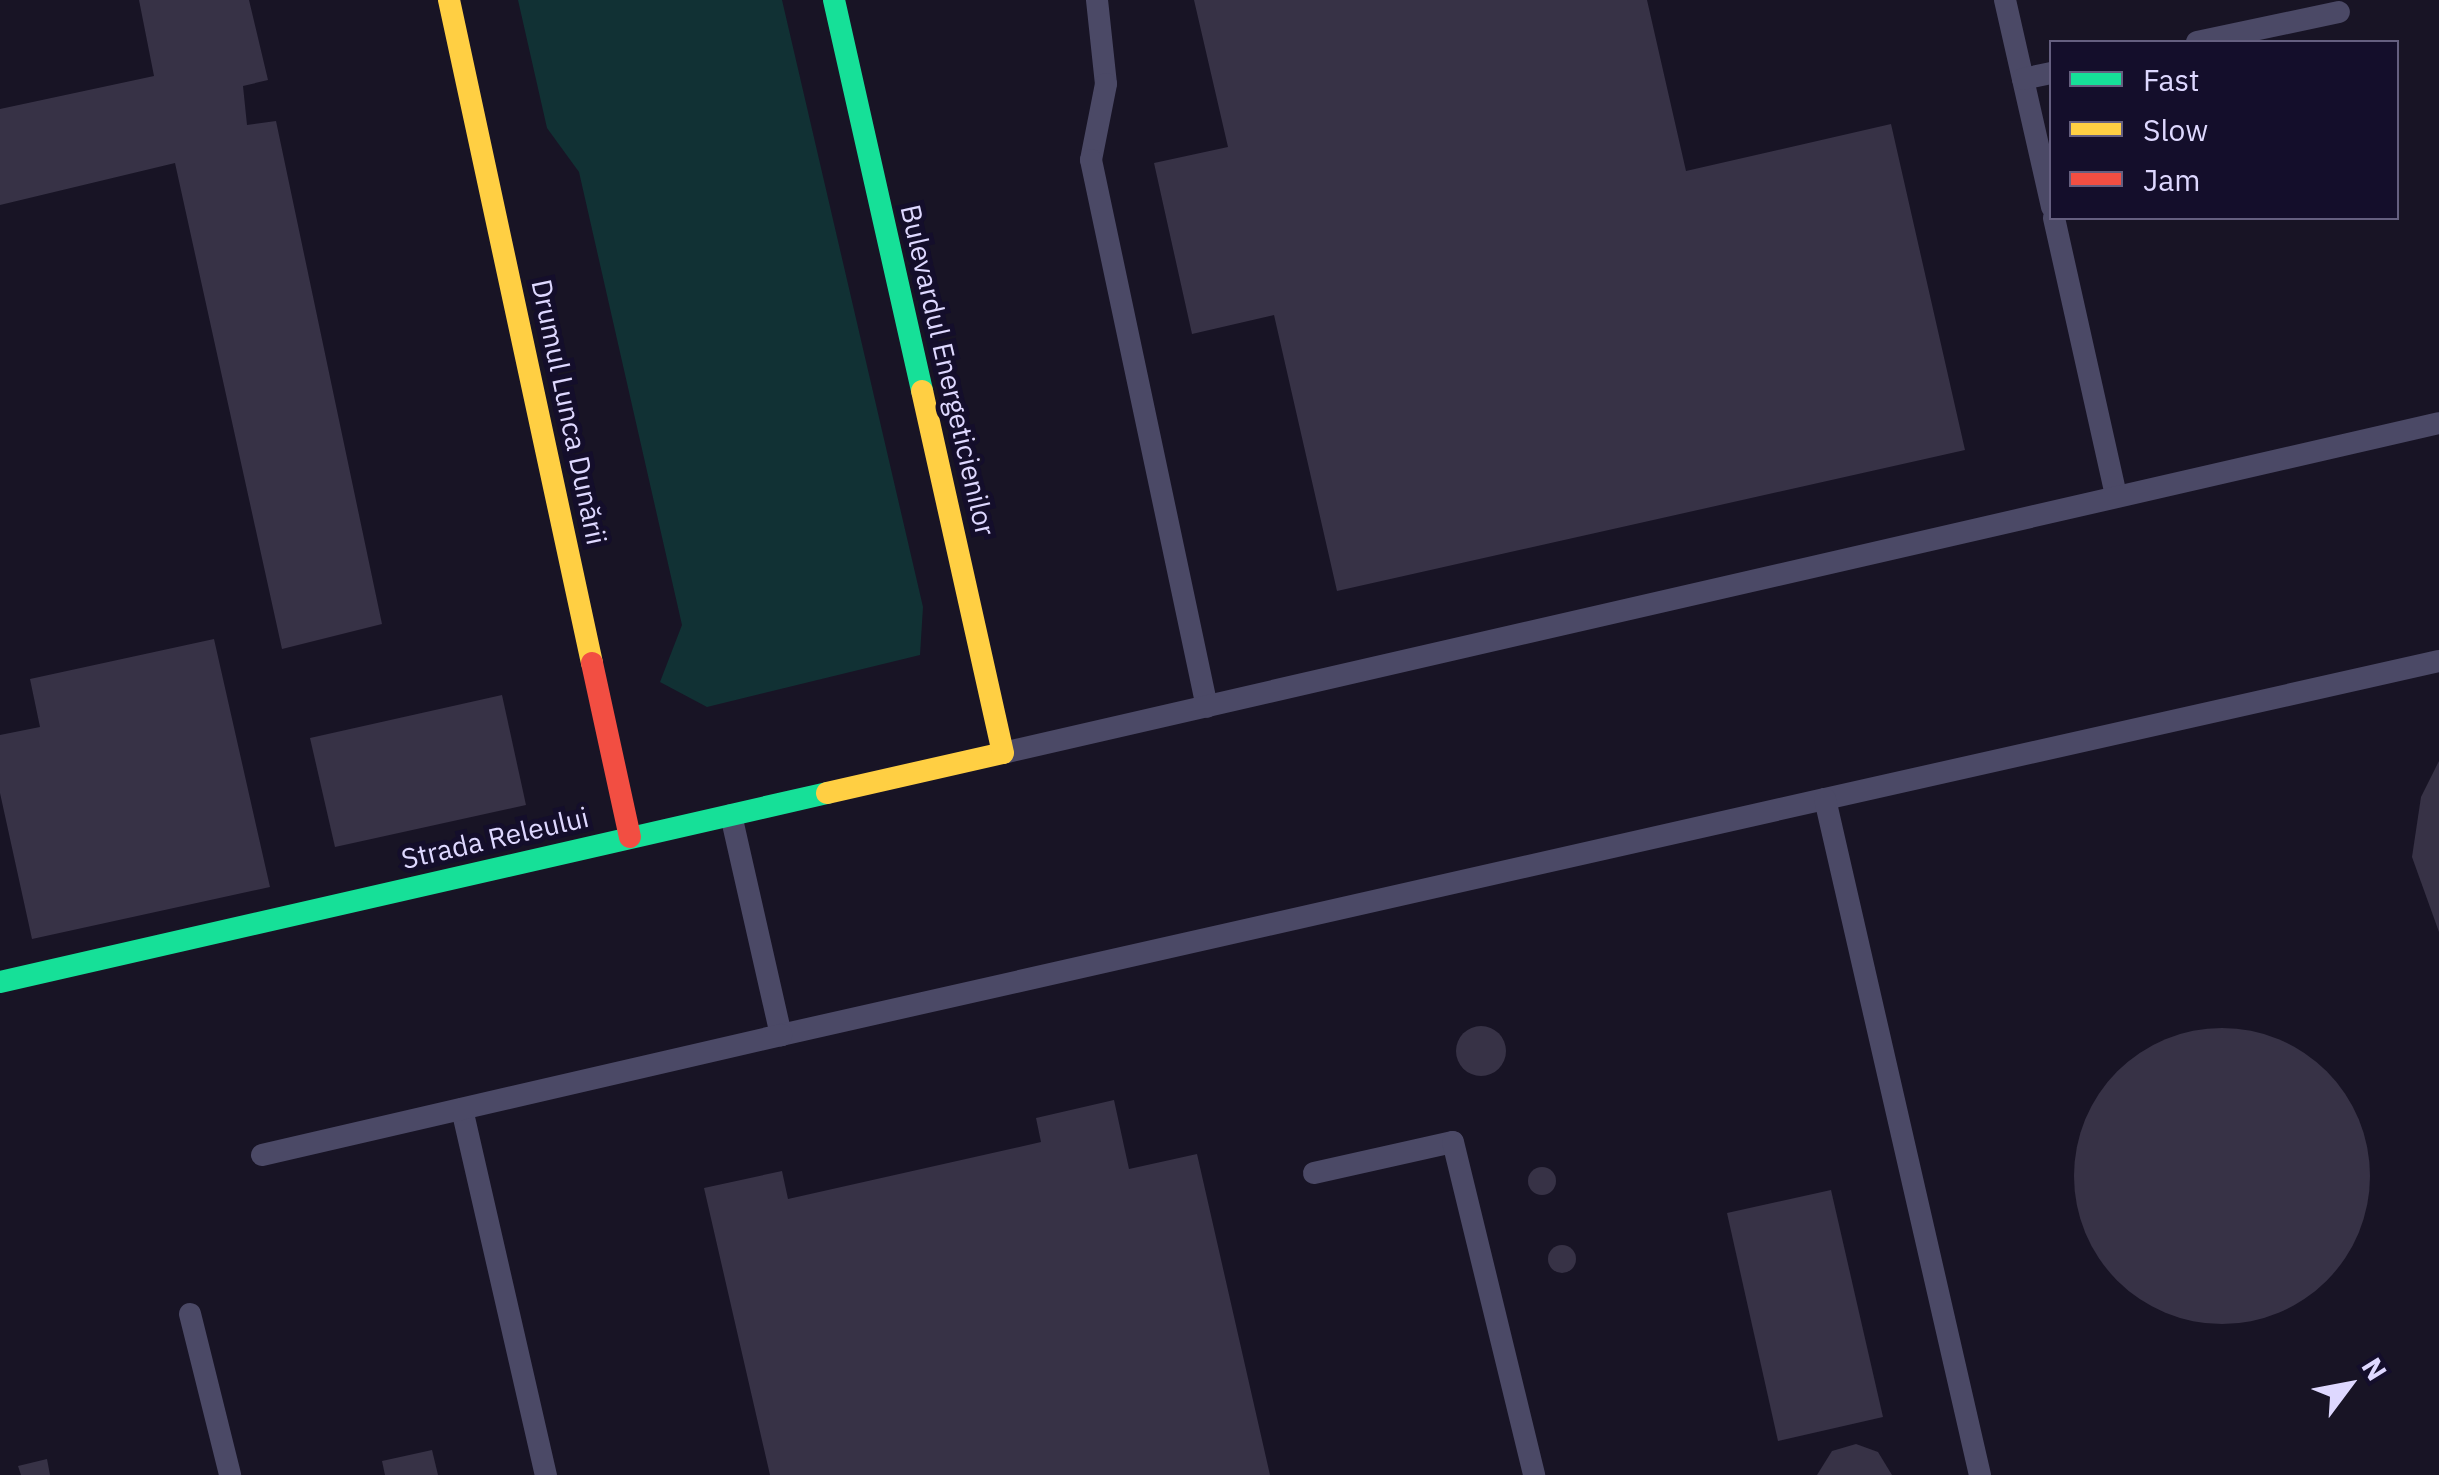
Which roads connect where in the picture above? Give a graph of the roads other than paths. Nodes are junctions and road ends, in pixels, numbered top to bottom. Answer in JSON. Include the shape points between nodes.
{"nodes":[{"id":1,"x":449,"y":0,"type":"edge"},
{"id":2,"x":834,"y":0,"type":"edge"},
{"id":3,"x":1096,"y":0,"type":"edge"},
{"id":4,"x":2005,"y":0,"type":"edge"},
{"id":5,"x":2339,"y":12,"type":"dead end"},
{"id":6,"x":2206,"y":40,"type":"edge"},
{"id":7,"x":2049,"y":74,"type":"edge"},
{"id":8,"x":2023,"y":80,"type":"junction"},
{"id":9,"x":2049,"y":194,"type":"edge"},
{"id":10,"x":2054,"y":220,"type":"edge"},
{"id":11,"x":2439,"y":423,"type":"edge"},
{"id":12,"x":2116,"y":495,"type":"junction"},
{"id":13,"x":2439,"y":661,"type":"edge"},
{"id":14,"x":1207,"y":707,"type":"junction"},
{"id":15,"x":1003,"y":753,"type":"junction"},
{"id":16,"x":1825,"y":799,"type":"junction"},
{"id":17,"x":731,"y":815,"type":"junction"},
{"id":18,"x":630,"y":838,"type":"junction"},
{"id":19,"x":0,"y":982,"type":"edge"},
{"id":20,"x":782,"y":1035,"type":"junction"},
{"id":21,"x":462,"y":1108,"type":"junction"},
{"id":22,"x":262,"y":1155,"type":"dead end"},
{"id":23,"x":1314,"y":1174,"type":"dead end"},
{"id":24,"x":190,"y":1314,"type":"dead end"},
{"id":25,"x":230,"y":1475,"type":"edge"},
{"id":26,"x":546,"y":1475,"type":"edge"},
{"id":27,"x":1534,"y":1475,"type":"edge"},
{"id":28,"x":1980,"y":1475,"type":"edge"}],
"edges":[{"from":1,"to":18,"type":"street","name":"Drumul Lunca Dunării"},
{"from":2,"to":15,"type":"street","name":"Bulevardul Energeticienilor"},
{"from":3,"to":14,"type":"lane","via":[[1106,84],[1091,160]]},
{"from":4,"to":8,"type":"lane"},
{"from":5,"to":6,"type":"lane"},
{"from":7,"to":8,"type":"lane"},
{"from":8,"to":9,"type":"lane"},
{"from":10,"to":12,"type":"lane"},
{"from":11,"to":12,"type":"lane"},
{"from":12,"to":14,"type":"lane"},
{"from":13,"to":16,"type":"lane"},
{"from":14,"to":15,"type":"lane"},
{"from":15,"to":17,"type":"street","name":"Strada Releului"},
{"from":16,"to":20,"type":"lane"},
{"from":16,"to":28,"type":"lane"},
{"from":17,"to":18,"type":"street","name":"Strada Releului"},
{"from":17,"to":20,"type":"lane"},
{"from":18,"to":19,"type":"street","name":"Strada Releului"},
{"from":20,"to":21,"type":"lane"},
{"from":21,"to":22,"type":"lane"},
{"from":21,"to":26,"type":"lane"},
{"from":23,"to":27,"type":"lane","via":[[1453,1142]]},
{"from":24,"to":25,"type":"lane"}]}
